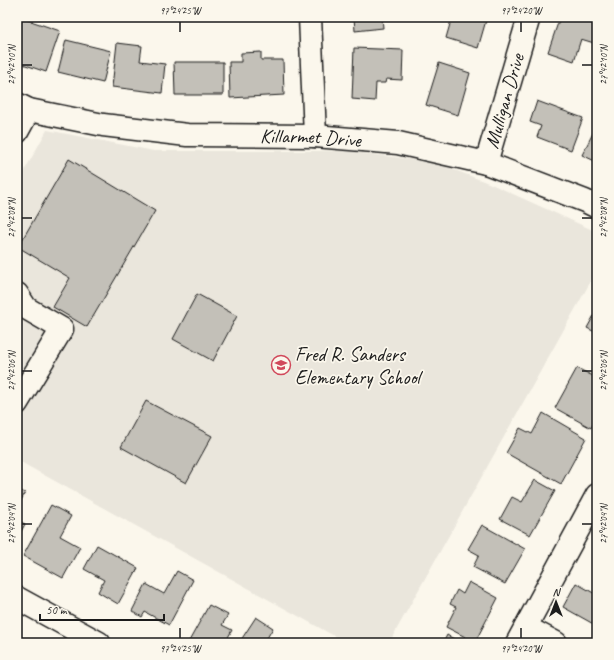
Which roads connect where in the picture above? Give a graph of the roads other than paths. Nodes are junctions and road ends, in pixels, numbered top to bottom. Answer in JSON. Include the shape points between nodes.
{"nodes":[{"id":1,"x":310,"y":17,"type":"edge"},
{"id":2,"x":529,"y":17,"type":"edge"},
{"id":3,"x":23,"y":107,"type":"edge"},
{"id":4,"x":17,"y":132,"type":"edge"},
{"id":5,"x":315,"y":136,"type":"junction"},
{"id":6,"x":486,"y":163,"type":"junction"},
{"id":7,"x":597,"y":207,"type":"edge"},
{"id":8,"x":17,"y":294,"type":"edge"},
{"id":9,"x":17,"y":403,"type":"edge"},
{"id":10,"x":597,"y":495,"type":"edge"},
{"id":11,"x":17,"y":598,"type":"edge"},
{"id":12,"x":522,"y":635,"type":"edge"},
{"id":13,"x":99,"y":643,"type":"edge"},
{"id":14,"x":556,"y":643,"type":"edge"}],
"edges":[{"from":1,"to":5,"type":"street"},
{"from":2,"to":6,"type":"street","name":"Mulligan Drive"},
{"from":3,"to":4,"type":"street"},
{"from":3,"to":5,"type":"street","name":"Killarmet Drive","via":[[103,125],[187,136]]},
{"from":5,"to":6,"type":"street","name":"Killarmet Drive","via":[[398,143]]},
{"from":6,"to":7,"type":"street","name":"Killarmet Drive"},
{"from":8,"to":9,"type":"street","via":[[26,308],[62,329]]},
{"from":10,"to":12,"type":"street"},
{"from":11,"to":13,"type":"street"},
{"from":12,"to":14,"type":"street"}]}
